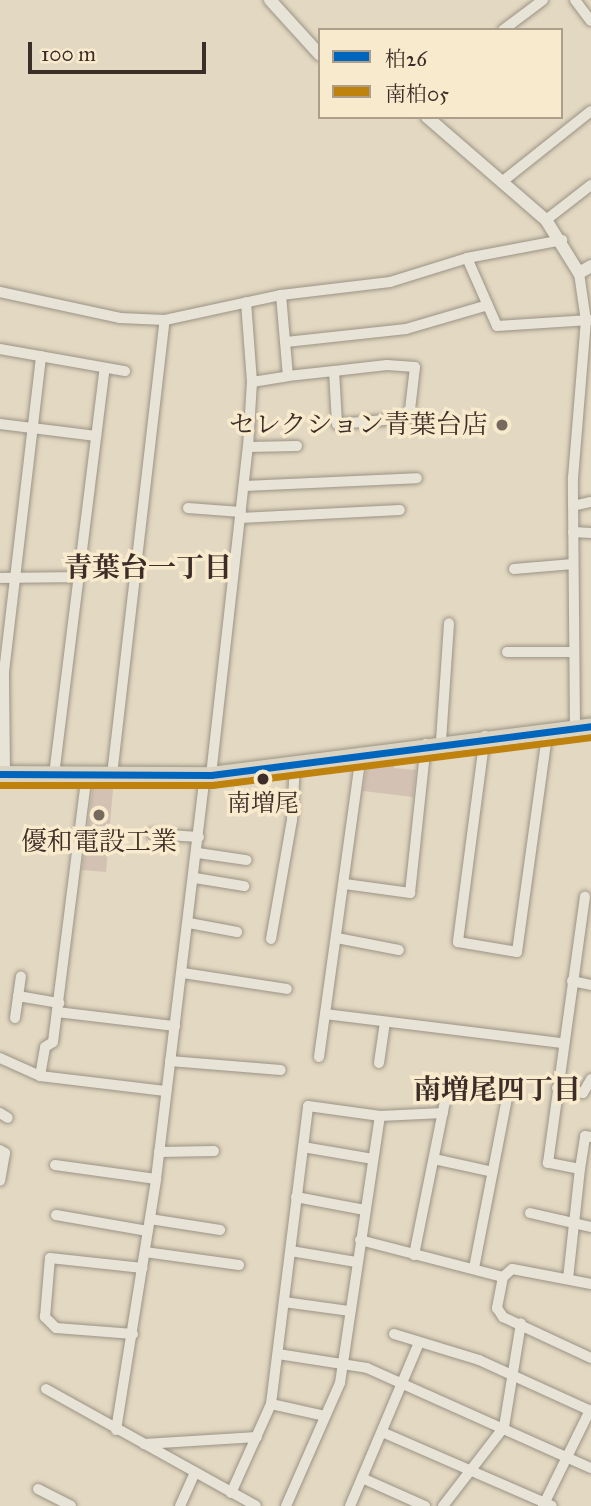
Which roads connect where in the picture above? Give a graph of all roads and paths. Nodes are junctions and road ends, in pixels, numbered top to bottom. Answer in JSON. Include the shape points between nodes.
{"nodes":[{"id":1,"x":270,"y":0,"type":"edge"},
{"id":2,"x":544,"y":0,"type":"edge"},
{"id":3,"x":575,"y":0,"type":"edge"},
{"id":4,"x":591,"y":20,"type":"edge"},
{"id":5,"x":506,"y":28,"type":"edge"},
{"id":6,"x":318,"y":53,"type":"edge"},
{"id":7,"x":591,"y":111,"type":"edge"},
{"id":8,"x":429,"y":119,"type":"edge"},
{"id":9,"x":503,"y":181,"type":"junction"},
{"id":10,"x":591,"y":185,"type":"edge"},
{"id":11,"x":546,"y":220,"type":"junction"},
{"id":12,"x":562,"y":240,"type":"junction"},
{"id":13,"x":467,"y":258,"type":"junction"},
{"id":14,"x":591,"y":266,"type":"edge"},
{"id":15,"x":579,"y":273,"type":"junction"},
{"id":16,"x":0,"y":292,"type":"edge"},
{"id":17,"x":281,"y":295,"type":"junction"},
{"id":18,"x":246,"y":302,"type":"junction"},
{"id":19,"x":488,"y":305,"type":"junction"},
{"id":20,"x":165,"y":320,"type":"junction"},
{"id":21,"x":589,"y":320,"type":"edge"},
{"id":22,"x":286,"y":342,"type":"junction"},
{"id":23,"x":0,"y":349,"type":"edge"},
{"id":24,"x":41,"y":356,"type":"junction"},
{"id":25,"x":105,"y":368,"type":"junction"},
{"id":26,"x":125,"y":371,"type":"dead end"},
{"id":27,"x":334,"y":371,"type":"junction"},
{"id":28,"x":288,"y":376,"type":"junction"},
{"id":29,"x":252,"y":382,"type":"junction"},
{"id":30,"x":0,"y":424,"type":"edge"},
{"id":31,"x":33,"y":428,"type":"junction"},
{"id":32,"x":96,"y":436,"type":"junction"},
{"id":33,"x":297,"y":446,"type":"dead end"},
{"id":34,"x":248,"y":447,"type":"junction"},
{"id":35,"x":417,"y":478,"type":"dead end"},
{"id":36,"x":244,"y":486,"type":"junction"},
{"id":37,"x":591,"y":502,"type":"edge"},
{"id":38,"x":573,"y":506,"type":"junction"},
{"id":39,"x":188,"y":508,"type":"dead end"},
{"id":40,"x":400,"y":510,"type":"dead end"},
{"id":41,"x":240,"y":515,"type":"junction"},
{"id":42,"x":573,"y":532,"type":"junction"},
{"id":43,"x":591,"y":533,"type":"edge"},
{"id":44,"x":573,"y":564,"type":"junction"},
{"id":45,"x":514,"y":569,"type":"dead end"},
{"id":46,"x":79,"y":577,"type":"junction"},
{"id":47,"x":17,"y":578,"type":"junction"},
{"id":48,"x":0,"y":579,"type":"edge"},
{"id":49,"x":449,"y":623,"type":"dead end"},
{"id":50,"x":507,"y":652,"type":"dead end"},
{"id":51,"x":573,"y":652,"type":"junction"},
{"id":52,"x":583,"y":726,"type":"edge"},
{"id":53,"x":548,"y":729,"type":"junction"},
{"id":54,"x":485,"y":736,"type":"junction"},
{"id":55,"x":434,"y":742,"type":"junction"},
{"id":56,"x":361,"y":753,"type":"junction"},
{"id":57,"x":295,"y":764,"type":"junction"},
{"id":58,"x":3,"y":774,"type":"edge"},
{"id":59,"x":87,"y":774,"type":"junction"},
{"id":60,"x":54,"y":775,"type":"junction"},
{"id":61,"x":112,"y":775,"type":"junction"},
{"id":62,"x":208,"y":775,"type":"junction"},
{"id":63,"x":152,"y":834,"type":"dead end"},
{"id":64,"x":199,"y":837,"type":"junction"},
{"id":65,"x":198,"y":853,"type":"junction"},
{"id":66,"x":246,"y":860,"type":"dead end"},
{"id":67,"x":195,"y":878,"type":"junction"},
{"id":68,"x":345,"y":884,"type":"junction"},
{"id":69,"x":244,"y":886,"type":"dead end"},
{"id":70,"x":585,"y":897,"type":"dead end"},
{"id":71,"x":189,"y":923,"type":"junction"},
{"id":72,"x":237,"y":932,"type":"dead end"},
{"id":73,"x":337,"y":938,"type":"junction"},
{"id":74,"x":271,"y":939,"type":"dead end"},
{"id":75,"x":399,"y":950,"type":"dead end"},
{"id":76,"x":183,"y":973,"type":"junction"},
{"id":77,"x":21,"y":976,"type":"dead end"},
{"id":78,"x":572,"y":981,"type":"junction"},
{"id":79,"x":591,"y":985,"type":"edge"},
{"id":80,"x":287,"y":989,"type":"dead end"},
{"id":81,"x":18,"y":996,"type":"junction"},
{"id":82,"x":58,"y":1008,"type":"junction"},
{"id":83,"x":325,"y":1014,"type":"junction"},
{"id":84,"x":15,"y":1018,"type":"dead end"},
{"id":85,"x":385,"y":1022,"type":"junction"},
{"id":86,"x":175,"y":1026,"type":"junction"},
{"id":87,"x":562,"y":1043,"type":"junction"},
{"id":88,"x":319,"y":1057,"type":"dead end"},
{"id":89,"x":0,"y":1058,"type":"edge"},
{"id":90,"x":170,"y":1061,"type":"junction"},
{"id":91,"x":379,"y":1063,"type":"dead end"},
{"id":92,"x":281,"y":1070,"type":"dead end"},
{"id":93,"x":40,"y":1076,"type":"junction"},
{"id":94,"x":591,"y":1079,"type":"edge"},
{"id":95,"x":449,"y":1082,"type":"dead end"},
{"id":96,"x":509,"y":1088,"type":"dead end"},
{"id":97,"x":557,"y":1088,"type":"junction"},
{"id":98,"x":166,"y":1091,"type":"junction"},
{"id":99,"x":443,"y":1114,"type":"junction"},
{"id":100,"x":380,"y":1116,"type":"junction"},
{"id":101,"x":591,"y":1137,"type":"edge"},
{"id":102,"x":303,"y":1147,"type":"junction"},
{"id":103,"x":0,"y":1150,"type":"edge"},
{"id":104,"x":214,"y":1151,"type":"dead end"},
{"id":105,"x":159,"y":1152,"type":"junction"},
{"id":106,"x":373,"y":1159,"type":"junction"},
{"id":107,"x":434,"y":1159,"type":"junction"},
{"id":108,"x":55,"y":1165,"type":"dead end"},
{"id":109,"x":580,"y":1169,"type":"junction"},
{"id":110,"x":492,"y":1171,"type":"junction"},
{"id":111,"x":156,"y":1179,"type":"junction"},
{"id":112,"x":0,"y":1181,"type":"edge"},
{"id":113,"x":296,"y":1197,"type":"junction"},
{"id":114,"x":365,"y":1210,"type":"junction"},
{"id":115,"x":530,"y":1213,"type":"dead end"},
{"id":116,"x":56,"y":1215,"type":"dead end"},
{"id":117,"x":150,"y":1219,"type":"junction"},
{"id":118,"x":573,"y":1224,"type":"junction"},
{"id":119,"x":591,"y":1227,"type":"edge"},
{"id":120,"x":220,"y":1230,"type":"dead end"},
{"id":121,"x":148,"y":1231,"type":"junction"},
{"id":122,"x":360,"y":1240,"type":"junction"},
{"id":123,"x":145,"y":1251,"type":"junction"},
{"id":124,"x":290,"y":1251,"type":"junction"},
{"id":125,"x":414,"y":1255,"type":"junction"},
{"id":126,"x":356,"y":1262,"type":"junction"},
{"id":127,"x":239,"y":1265,"type":"dead end"},
{"id":128,"x":142,"y":1268,"type":"junction"},
{"id":129,"x":474,"y":1268,"type":"junction"},
{"id":130,"x":503,"y":1276,"type":"junction"},
{"id":131,"x":568,"y":1279,"type":"junction"},
{"id":132,"x":591,"y":1284,"type":"edge"},
{"id":133,"x":284,"y":1302,"type":"junction"},
{"id":134,"x":350,"y":1311,"type":"junction"},
{"id":135,"x":521,"y":1323,"type":"junction"},
{"id":136,"x":133,"y":1334,"type":"junction"},
{"id":137,"x":394,"y":1334,"type":"dead end"},
{"id":138,"x":419,"y":1343,"type":"junction"},
{"id":139,"x":278,"y":1354,"type":"junction"},
{"id":140,"x":591,"y":1358,"type":"edge"},
{"id":141,"x":343,"y":1361,"type":"junction"},
{"id":142,"x":511,"y":1374,"type":"junction"},
{"id":143,"x":402,"y":1382,"type":"junction"},
{"id":144,"x":46,"y":1389,"type":"dead end"},
{"id":145,"x":591,"y":1397,"type":"edge"},
{"id":146,"x":271,"y":1404,"type":"junction"},
{"id":147,"x":589,"y":1410,"type":"edge"},
{"id":148,"x":325,"y":1416,"type":"junction"},
{"id":149,"x":504,"y":1427,"type":"junction"},
{"id":150,"x":117,"y":1430,"type":"junction"},
{"id":151,"x":382,"y":1432,"type":"junction"},
{"id":152,"x":257,"y":1437,"type":"junction"},
{"id":153,"x":144,"y":1444,"type":"junction"},
{"id":154,"x":567,"y":1457,"type":"junction"},
{"id":155,"x":591,"y":1468,"type":"edge"},
{"id":156,"x":471,"y":1469,"type":"junction"},
{"id":157,"x":195,"y":1472,"type":"junction"},
{"id":158,"x":362,"y":1478,"type":"junction"},
{"id":159,"x":38,"y":1489,"type":"dead end"},
{"id":160,"x":231,"y":1493,"type":"junction"},
{"id":161,"x":547,"y":1505,"type":"edge"},
{"id":162,"x":71,"y":1506,"type":"edge"},
{"id":163,"x":180,"y":1506,"type":"edge"},
{"id":164,"x":256,"y":1506,"type":"edge"},
{"id":165,"x":286,"y":1506,"type":"edge"},
{"id":166,"x":350,"y":1506,"type":"edge"},
{"id":167,"x":425,"y":1506,"type":"edge"},
{"id":168,"x":443,"y":1506,"type":"edge"}],
"edges":[{"from":1,"to":6,"type":"street"},
{"from":2,"to":5,"type":"street"},
{"from":3,"to":4,"type":"street"},
{"from":7,"to":9,"type":"street"},
{"from":8,"to":9,"type":"street"},
{"from":9,"to":11,"type":"street"},
{"from":10,"to":11,"type":"street"},
{"from":11,"to":12,"type":"street"},
{"from":12,"to":13,"type":"street"},
{"from":12,"to":15,"type":"street"},
{"from":13,"to":17,"type":"street","via":[[390,282]]},
{"from":13,"to":19,"type":"street"},
{"from":14,"to":15,"type":"street"},
{"from":15,"to":21,"type":"street"},
{"from":16,"to":20,"type":"street","via":[[120,318]]},
{"from":17,"to":18,"type":"street"},
{"from":17,"to":22,"type":"street"},
{"from":18,"to":20,"type":"street"},
{"from":18,"to":29,"type":"street"},
{"from":19,"to":21,"type":"street","via":[[497,326]]},
{"from":19,"to":22,"type":"street","via":[[406,329]]},
{"from":20,"to":61,"type":"street"},
{"from":21,"to":38,"type":"street"},
{"from":22,"to":28,"type":"street"},
{"from":23,"to":24,"type":"street"},
{"from":24,"to":25,"type":"street"},
{"from":24,"to":31,"type":"street"},
{"from":25,"to":26,"type":"street"},
{"from":25,"to":32,"type":"street"},
{"from":27,"to":27,"type":"street","via":[[415,367],[408,418],[337,424]]},
{"from":27,"to":28,"type":"street"},
{"from":28,"to":29,"type":"street"},
{"from":29,"to":34,"type":"street"},
{"from":30,"to":31,"type":"street"},
{"from":31,"to":32,"type":"street"},
{"from":31,"to":47,"type":"street"},
{"from":32,"to":46,"type":"street"},
{"from":33,"to":34,"type":"street"},
{"from":34,"to":36,"type":"street"},
{"from":35,"to":36,"type":"street"},
{"from":36,"to":41,"type":"street"},
{"from":37,"to":38,"type":"street"},
{"from":38,"to":42,"type":"street"},
{"from":39,"to":41,"type":"street"},
{"from":40,"to":41,"type":"street"},
{"from":41,"to":62,"type":"street"},
{"from":42,"to":43,"type":"street"},
{"from":42,"to":44,"type":"street"},
{"from":44,"to":45,"type":"street"},
{"from":44,"to":51,"type":"street"},
{"from":46,"to":47,"type":"street"},
{"from":46,"to":60,"type":"street"},
{"from":47,"to":48,"type":"street"},
{"from":47,"to":58,"type":"street","via":[[4,672]]},
{"from":49,"to":55,"type":"street"},
{"from":50,"to":51,"type":"street"},
{"from":51,"to":52,"type":"street"},
{"from":52,"to":53,"type":"main road"},
{"from":53,"to":54,"type":"main road"},
{"from":53,"to":54,"type":"street","via":[[517,951],[458,942]]},
{"from":54,"to":55,"type":"main road"},
{"from":55,"to":56,"type":"main road"},
{"from":55,"to":68,"type":"street","via":[[410,893]]},
{"from":56,"to":57,"type":"main road"},
{"from":56,"to":68,"type":"street"},
{"from":57,"to":62,"type":"main road"},
{"from":57,"to":74,"type":"street","via":[[292,820]]},
{"from":58,"to":60,"type":"main road"},
{"from":59,"to":60,"type":"main road"},
{"from":59,"to":61,"type":"main road"},
{"from":59,"to":82,"type":"street"},
{"from":61,"to":62,"type":"main road"},
{"from":62,"to":64,"type":"street"},
{"from":63,"to":64,"type":"street"},
{"from":64,"to":65,"type":"street"},
{"from":65,"to":66,"type":"street"},
{"from":65,"to":67,"type":"street"},
{"from":67,"to":69,"type":"street"},
{"from":67,"to":71,"type":"street"},
{"from":68,"to":73,"type":"street"},
{"from":70,"to":78,"type":"street"},
{"from":71,"to":72,"type":"street"},
{"from":71,"to":76,"type":"street"},
{"from":73,"to":75,"type":"street"},
{"from":73,"to":83,"type":"street"},
{"from":76,"to":80,"type":"street"},
{"from":76,"to":86,"type":"street"},
{"from":77,"to":81,"type":"street"},
{"from":78,"to":79,"type":"street"},
{"from":78,"to":87,"type":"street"},
{"from":81,"to":82,"type":"street"},
{"from":81,"to":84,"type":"street"},
{"from":82,"to":86,"type":"street"},
{"from":82,"to":93,"type":"street"},
{"from":83,"to":85,"type":"street"},
{"from":83,"to":88,"type":"street"},
{"from":85,"to":87,"type":"street"},
{"from":85,"to":91,"type":"street"},
{"from":86,"to":90,"type":"street"},
{"from":87,"to":97,"type":"street"},
{"from":89,"to":93,"type":"street"},
{"from":90,"to":92,"type":"street"},
{"from":90,"to":98,"type":"street"},
{"from":93,"to":98,"type":"street"},
{"from":94,"to":97,"type":"street","via":[[583,1093]]},
{"from":95,"to":99,"type":"street"},
{"from":96,"to":110,"type":"street"},
{"from":97,"to":109,"type":"street","via":[[548,1163]]},
{"from":98,"to":105,"type":"street"},
{"from":99,"to":100,"type":"street"},
{"from":99,"to":107,"type":"street"},
{"from":100,"to":102,"type":"street","via":[[308,1106]]},
{"from":100,"to":106,"type":"street"},
{"from":101,"to":109,"type":"street","via":[[585,1136]]},
{"from":102,"to":106,"type":"street"},
{"from":102,"to":113,"type":"street"},
{"from":103,"to":112,"type":"street","via":[[5,1153]]},
{"from":104,"to":105,"type":"street"},
{"from":105,"to":111,"type":"street"},
{"from":106,"to":114,"type":"street"},
{"from":107,"to":110,"type":"street"},
{"from":107,"to":125,"type":"street"},
{"from":108,"to":111,"type":"street"},
{"from":109,"to":118,"type":"street"},
{"from":110,"to":129,"type":"street"},
{"from":111,"to":117,"type":"street"},
{"from":113,"to":114,"type":"street"},
{"from":113,"to":124,"type":"street"},
{"from":114,"to":122,"type":"street"},
{"from":115,"to":118,"type":"street"},
{"from":116,"to":121,"type":"street"},
{"from":117,"to":120,"type":"street"},
{"from":117,"to":121,"type":"street"},
{"from":118,"to":119,"type":"street"},
{"from":118,"to":131,"type":"street"},
{"from":121,"to":123,"type":"street"},
{"from":122,"to":125,"type":"street"},
{"from":122,"to":126,"type":"street"},
{"from":123,"to":127,"type":"street"},
{"from":123,"to":128,"type":"street"},
{"from":124,"to":126,"type":"street"},
{"from":124,"to":133,"type":"street"},
{"from":125,"to":129,"type":"street"},
{"from":126,"to":134,"type":"street"},
{"from":128,"to":136,"type":"street"},
{"from":128,"to":136,"type":"street","via":[[50,1258],[45,1317],[55,1328]]},
{"from":129,"to":130,"type":"street"},
{"from":130,"to":131,"type":"street","via":[[519,1269]]},
{"from":130,"to":135,"type":"street","via":[[497,1308]]},
{"from":131,"to":132,"type":"street"},
{"from":133,"to":134,"type":"street"},
{"from":133,"to":139,"type":"street"},
{"from":134,"to":141,"type":"street"},
{"from":135,"to":140,"type":"street"},
{"from":135,"to":142,"type":"street"},
{"from":136,"to":150,"type":"street"},
{"from":137,"to":138,"type":"street"},
{"from":138,"to":142,"type":"street"},
{"from":138,"to":143,"type":"street"},
{"from":139,"to":141,"type":"street"},
{"from":139,"to":146,"type":"street"},
{"from":141,"to":143,"type":"street"},
{"from":141,"to":148,"type":"street"},
{"from":142,"to":147,"type":"street"},
{"from":142,"to":149,"type":"street"},
{"from":143,"to":149,"type":"street"},
{"from":143,"to":151,"type":"street"},
{"from":144,"to":150,"type":"street"},
{"from":145,"to":147,"type":"street"},
{"from":146,"to":148,"type":"street"},
{"from":146,"to":152,"type":"street"},
{"from":147,"to":154,"type":"street"},
{"from":148,"to":165,"type":"street"},
{"from":149,"to":154,"type":"street"},
{"from":149,"to":156,"type":"street"},
{"from":150,"to":153,"type":"street"},
{"from":151,"to":156,"type":"street"},
{"from":151,"to":158,"type":"street"},
{"from":152,"to":153,"type":"street"},
{"from":152,"to":160,"type":"street"},
{"from":153,"to":157,"type":"street"},
{"from":154,"to":155,"type":"street"},
{"from":154,"to":161,"type":"street"},
{"from":156,"to":161,"type":"street"},
{"from":156,"to":168,"type":"street"},
{"from":157,"to":160,"type":"street"},
{"from":157,"to":163,"type":"street"},
{"from":158,"to":166,"type":"street"},
{"from":158,"to":167,"type":"street"},
{"from":159,"to":162,"type":"street"},
{"from":160,"to":164,"type":"street"}]}
